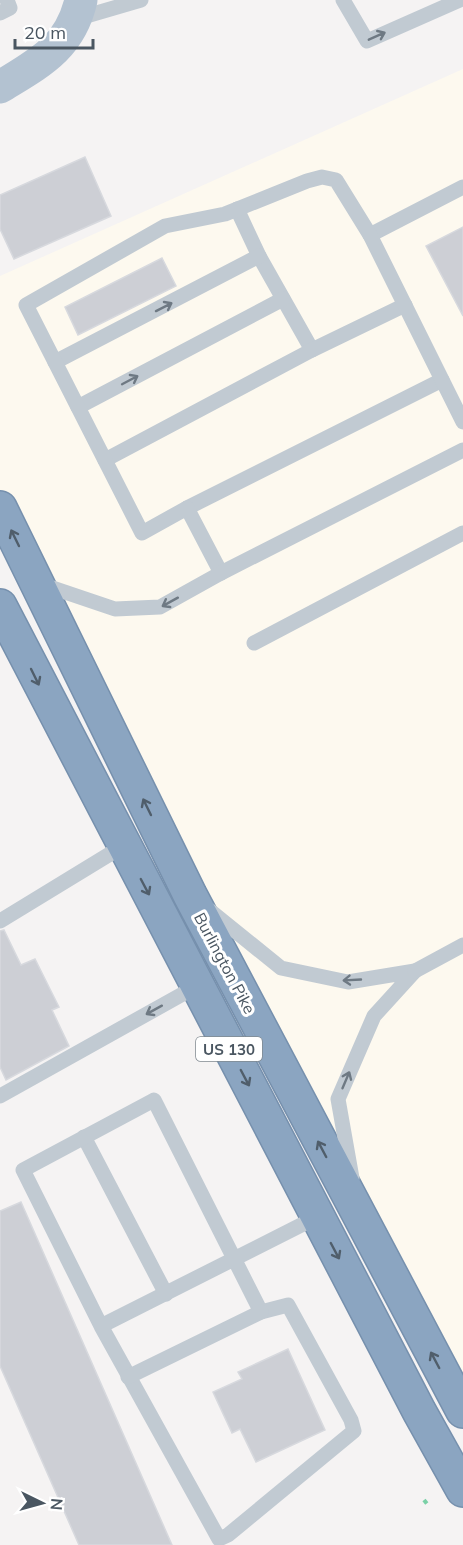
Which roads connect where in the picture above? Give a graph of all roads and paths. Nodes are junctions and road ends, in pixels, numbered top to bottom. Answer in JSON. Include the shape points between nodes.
{"nodes":[{"id":1,"x":141,"y":0,"type":"edge"},
{"id":2,"x":343,"y":0,"type":"edge"},
{"id":3,"x":460,"y":0,"type":"edge"},
{"id":4,"x":78,"y":10,"type":"edge"},
{"id":5,"x":0,"y":87,"type":"edge"},
{"id":6,"x":463,"y":188,"type":"edge"},
{"id":7,"x":237,"y":209,"type":"junction"},
{"id":8,"x":370,"y":235,"type":"junction"},
{"id":9,"x":259,"y":256,"type":"junction"},
{"id":10,"x":284,"y":299,"type":"junction"},
{"id":11,"x":405,"y":305,"type":"junction"},
{"id":12,"x":312,"y":350,"type":"junction"},
{"id":13,"x":55,"y":362,"type":"junction"},
{"id":14,"x":442,"y":380,"type":"junction"},
{"id":15,"x":78,"y":407,"type":"junction"},
{"id":16,"x":463,"y":422,"type":"edge"},
{"id":17,"x":463,"y":450,"type":"edge"},
{"id":18,"x":105,"y":460,"type":"junction"},
{"id":19,"x":0,"y":508,"type":"edge"},
{"id":20,"x":187,"y":508,"type":"junction"},
{"id":21,"x":463,"y":534,"type":"edge"},
{"id":22,"x":221,"y":573,"type":"junction"},
{"id":23,"x":36,"y":582,"type":"junction"},
{"id":24,"x":0,"y":606,"type":"edge"},
{"id":25,"x":254,"y":643,"type":"dead end"},
{"id":26,"x":8,"y":644,"type":"edge"},
{"id":27,"x":123,"y":846,"type":"junction"},
{"id":28,"x":190,"y":895,"type":"junction"},
{"id":29,"x":0,"y":921,"type":"edge"},
{"id":30,"x":463,"y":945,"type":"edge"},
{"id":31,"x":415,"y":971,"type":"junction"},
{"id":32,"x":197,"y":986,"type":"junction"},
{"id":33,"x":0,"y":1096,"type":"edge"},
{"id":34,"x":84,"y":1137,"type":"junction"},
{"id":35,"x":317,"y":1217,"type":"junction"},
{"id":36,"x":359,"y":1219,"type":"junction"},
{"id":37,"x":236,"y":1258,"type":"junction"},
{"id":38,"x":166,"y":1294,"type":"junction"},
{"id":39,"x":261,"y":1312,"type":"junction"},
{"id":40,"x":101,"y":1326,"type":"junction"},
{"id":41,"x":128,"y":1377,"type":"junction"},
{"id":42,"x":463,"y":1411,"type":"edge"},
{"id":43,"x":463,"y":1490,"type":"edge"},
{"id":44,"x":424,"y":1500,"type":"dead end"},
{"id":45,"x":428,"y":1506,"type":"dead end"},
{"id":46,"x":218,"y":1542,"type":"edge"}],
"edges":[{"from":1,"to":4,"type":"lane"},
{"from":2,"to":3,"type":"lane","one_way":true,"via":[[367,41]]},
{"from":4,"to":5,"type":"main road","via":[[60,46]]},
{"from":6,"to":8,"type":"lane"},
{"from":7,"to":8,"type":"lane","via":[[322,177],[336,180]]},
{"from":7,"to":9,"type":"lane"},
{"from":7,"to":13,"type":"lane","via":[[165,226],[26,305]]},
{"from":8,"to":11,"type":"lane"},
{"from":9,"to":10,"type":"lane"},
{"from":13,"to":9,"type":"lane","one_way":true},
{"from":10,"to":12,"type":"lane"},
{"from":15,"to":10,"type":"lane","one_way":true},
{"from":11,"to":12,"type":"lane"},
{"from":11,"to":14,"type":"lane"},
{"from":12,"to":18,"type":"lane"},
{"from":13,"to":15,"type":"lane"},
{"from":14,"to":16,"type":"lane"},
{"from":14,"to":20,"type":"lane"},
{"from":15,"to":18,"type":"lane"},
{"from":17,"to":22,"type":"lane"},
{"from":18,"to":20,"type":"lane","via":[[142,532]]},
{"from":23,"to":19,"type":"highway","name":"Burlington Pike","number":"US 130","one_way":true},
{"from":20,"to":22,"type":"lane"},
{"from":21,"to":25,"type":"lane"},
{"from":22,"to":23,"type":"lane","one_way":true,"via":[[160,607],[115,609]]},
{"from":28,"to":23,"type":"highway","name":"Burlington Pike","number":"US 130","one_way":true},
{"from":24,"to":26,"type":"highway","number":"US 130"},
{"from":26,"to":27,"type":"highway","number":"US 130","one_way":true},
{"from":27,"to":29,"type":"lane"},
{"from":27,"to":32,"type":"highway","number":"US 130","one_way":true},
{"from":31,"to":28,"type":"lane","one_way":true,"via":[[348,982],[281,968]]},
{"from":36,"to":28,"type":"highway","name":"Burlington Pike","number":"US 130","one_way":true},
{"from":30,"to":31,"type":"lane"},
{"from":36,"to":31,"type":"lane","one_way":true,"via":[[338,1099],[374,1016]]},
{"from":32,"to":33,"type":"lane","one_way":true},
{"from":32,"to":35,"type":"highway","number":"US 130","one_way":true},
{"from":34,"to":37,"type":"lane","via":[[154,1100]]},
{"from":34,"to":38,"type":"lane"},
{"from":34,"to":40,"type":"lane","via":[[23,1170]]},
{"from":35,"to":37,"type":"lane"},
{"from":35,"to":43,"type":"highway","number":"US 130","one_way":true},
{"from":42,"to":36,"type":"highway","name":"Burlington Pike","number":"US 130","one_way":true},
{"from":37,"to":38,"type":"lane"},
{"from":37,"to":39,"type":"lane"},
{"from":38,"to":40,"type":"lane"},
{"from":39,"to":41,"type":"lane"},
{"from":39,"to":46,"type":"lane","via":[[288,1305],[354,1431]]},
{"from":40,"to":41,"type":"lane"},
{"from":41,"to":46,"type":"lane"},
{"from":44,"to":45,"type":"path"}]}
